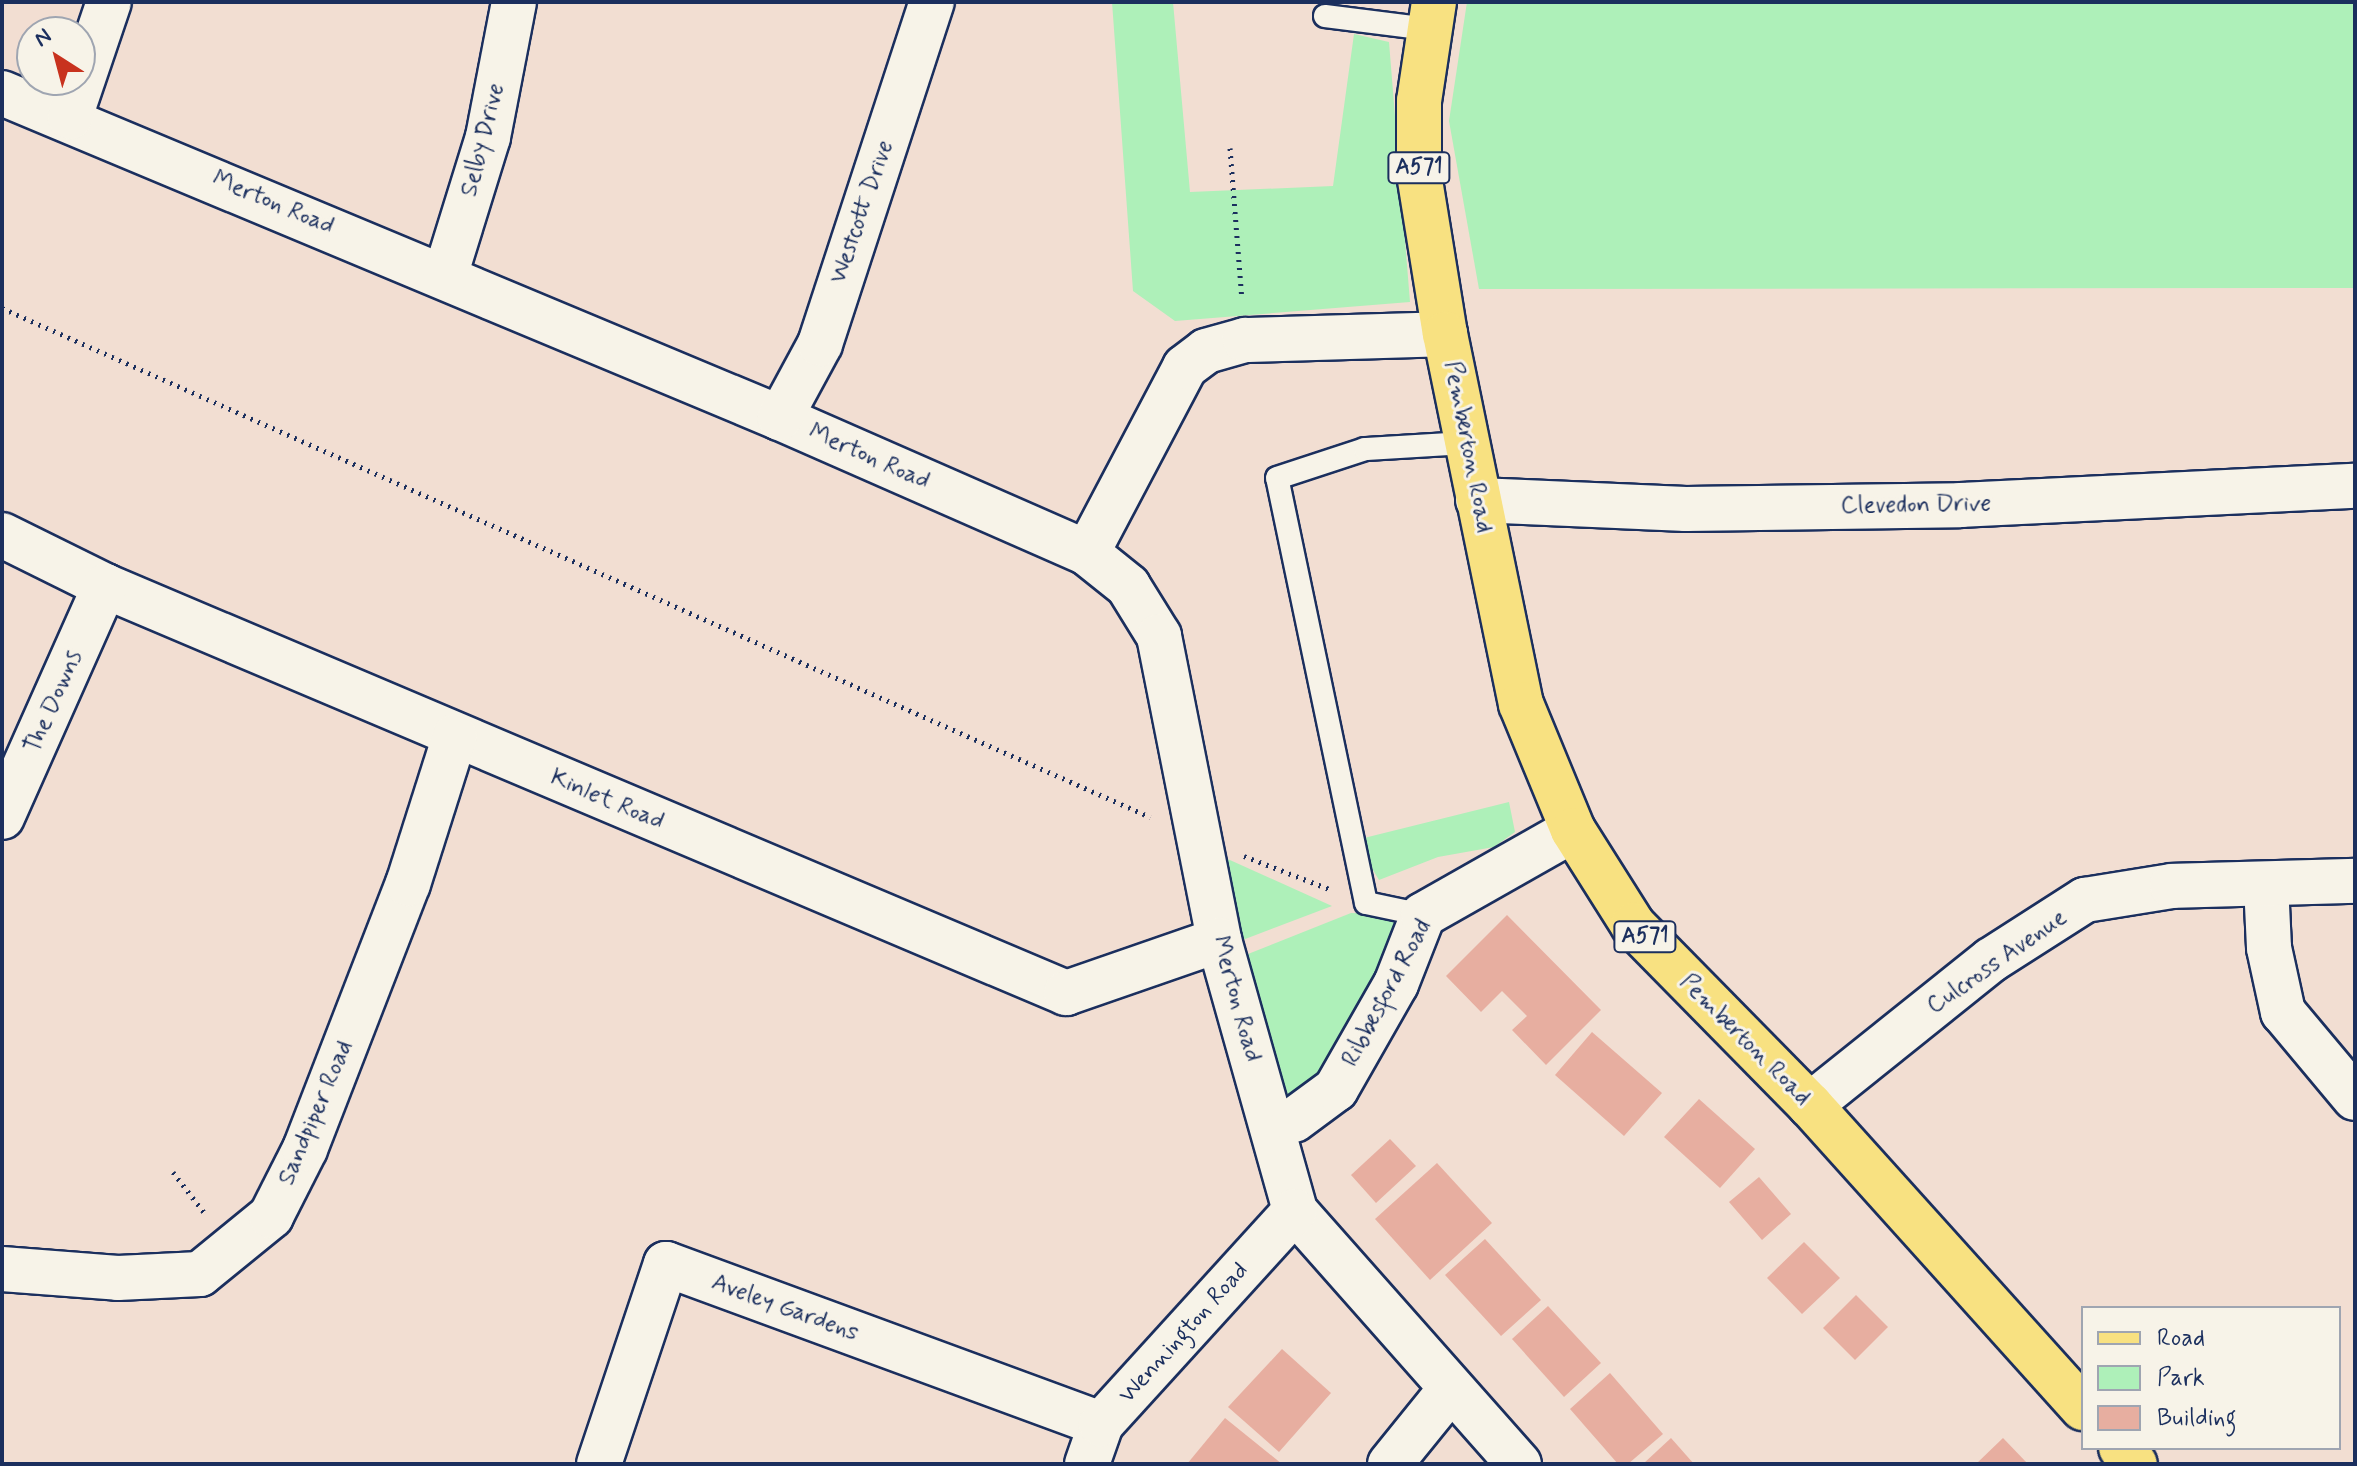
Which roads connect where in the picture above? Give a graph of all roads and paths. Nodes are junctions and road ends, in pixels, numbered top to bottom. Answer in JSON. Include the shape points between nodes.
{"nodes":[{"id":1,"x":109,"y":2,"type":"edge"},
{"id":2,"x":514,"y":2,"type":"edge"},
{"id":3,"x":932,"y":2,"type":"edge"},
{"id":4,"x":1325,"y":16,"type":"dead end"},
{"id":5,"x":1431,"y":16,"type":"edge"},
{"id":6,"x":2,"y":93,"type":"edge"},
{"id":7,"x":70,"y":117,"type":"junction"},
{"id":8,"x":1230,"y":148,"type":"dead end"},
{"id":9,"x":445,"y":276,"type":"junction"},
{"id":10,"x":2,"y":308,"type":"edge"},
{"id":11,"x":1445,"y":334,"type":"junction"},
{"id":12,"x":1245,"y":340,"type":"junction"},
{"id":13,"x":780,"y":418,"type":"junction"},
{"id":14,"x":1467,"y":443,"type":"junction"},
{"id":15,"x":2355,"y":486,"type":"edge"},
{"id":16,"x":1478,"y":500,"type":"junction"},
{"id":17,"x":2,"y":535,"type":"edge"},
{"id":18,"x":1087,"y":553,"type":"junction"},
{"id":19,"x":105,"y":586,"type":"junction"},
{"id":20,"x":455,"y":736,"type":"junction"},
{"id":21,"x":2,"y":817,"type":"edge"},
{"id":22,"x":1573,"y":830,"type":"junction"},
{"id":23,"x":1197,"y":837,"type":"junction"},
{"id":24,"x":2355,"y":881,"type":"edge"},
{"id":25,"x":2266,"y":884,"type":"junction"},
{"id":26,"x":1366,"y":903,"type":"junction"},
{"id":27,"x":1423,"y":915,"type":"junction"},
{"id":28,"x":1219,"y":940,"type":"junction"},
{"id":29,"x":2355,"y":1098,"type":"edge"},
{"id":30,"x":1810,"y":1105,"type":"junction"},
{"id":31,"x":1294,"y":1120,"type":"dead end"},
{"id":32,"x":173,"y":1172,"type":"dead end"},
{"id":33,"x":1295,"y":1211,"type":"junction"},
{"id":34,"x":231,"y":1248,"type":"junction"},
{"id":35,"x":2,"y":1269,"type":"edge"},
{"id":36,"x":1450,"y":1390,"type":"junction"},
{"id":37,"x":2081,"y":1406,"type":"edge"},
{"id":38,"x":1094,"y":1444,"type":"edge"},
{"id":39,"x":599,"y":1464,"type":"edge"},
{"id":40,"x":1390,"y":1464,"type":"edge"},
{"id":41,"x":1519,"y":1464,"type":"edge"}],
"edges":[{"from":1,"to":7,"type":"street"},
{"from":2,"to":9,"type":"street","name":"Selby Drive","via":[[488,137]]},
{"from":3,"to":13,"type":"street","name":"Westcott Drive","via":[[820,344]]},
{"from":4,"to":5,"type":"lane"},
{"from":5,"to":11,"type":"main road","number":"A571","via":[[1419,174]]},
{"from":6,"to":7,"type":"street","name":"Merton Road"},
{"from":7,"to":9,"type":"street","name":"Merton Road"},
{"from":8,"to":12,"type":"path"},
{"from":9,"to":13,"type":"street","name":"Merton Road"},
{"from":10,"to":23,"type":"path"},
{"from":11,"to":12,"type":"street"},
{"from":11,"to":14,"type":"main road","name":"Pemberton Road","number":"A571"},
{"from":12,"to":18,"type":"street","via":[[1185,367]]},
{"from":13,"to":18,"type":"street","name":"Merton Road"},
{"from":14,"to":16,"type":"main road","name":"Pemberton Road","number":"A571"},
{"from":14,"to":26,"type":"lane","via":[[1365,449],[1277,478]]},
{"from":15,"to":16,"type":"street","name":"Clevedon Drive","via":[[1960,505],[1686,509]]},
{"from":16,"to":22,"type":"main road","name":"Pemberton Road","number":"A571","via":[[1521,704]]},
{"from":17,"to":19,"type":"street","name":"Kinlet Road"},
{"from":18,"to":23,"type":"street","name":"Merton Road","via":[[1128,586],[1159,636]]},
{"from":19,"to":20,"type":"street","name":"Kinlet Road"},
{"from":19,"to":21,"type":"street","name":"The Downs"},
{"from":20,"to":28,"type":"street","name":"Kinlet Road","via":[[1066,993]]},
{"from":20,"to":34,"type":"street","name":"Sandpiper Road","via":[[408,884],[305,1149],[271,1216]]},
{"from":22,"to":27,"type":"street","name":"Ribbesford Road"},
{"from":22,"to":30,"type":"main road","name":"Pemberton Road","number":"A571","via":[[1633,925]]},
{"from":23,"to":26,"type":"path"},
{"from":23,"to":28,"type":"street","name":"Merton Road"},
{"from":24,"to":25,"type":"street","name":"Culcross Avenue"},
{"from":25,"to":29,"type":"street","via":[[2269,948],[2283,1012]]},
{"from":25,"to":30,"type":"street","name":"Culcross Avenue","via":[[2172,886],[2085,900],[1991,960]]},
{"from":26,"to":27,"type":"lane"},
{"from":27,"to":31,"type":"street","name":"Ribbesford Road","via":[[1396,984],[1336,1089]]},
{"from":28,"to":33,"type":"street","name":"Merton Road"},
{"from":30,"to":37,"type":"main road","name":"Pemberton Road","number":"A571"},
{"from":32,"to":34,"type":"path"},
{"from":33,"to":36,"type":"street"},
{"from":33,"to":38,"type":"street","name":"Wennington Road"},
{"from":34,"to":35,"type":"street","name":"Sandpiper Road","via":[[200,1274],[118,1278]]},
{"from":36,"to":40,"type":"street"},
{"from":36,"to":41,"type":"street"},
{"from":38,"to":39,"type":"street","name":"Aveley Gardens","via":[[666,1264]]}]}
